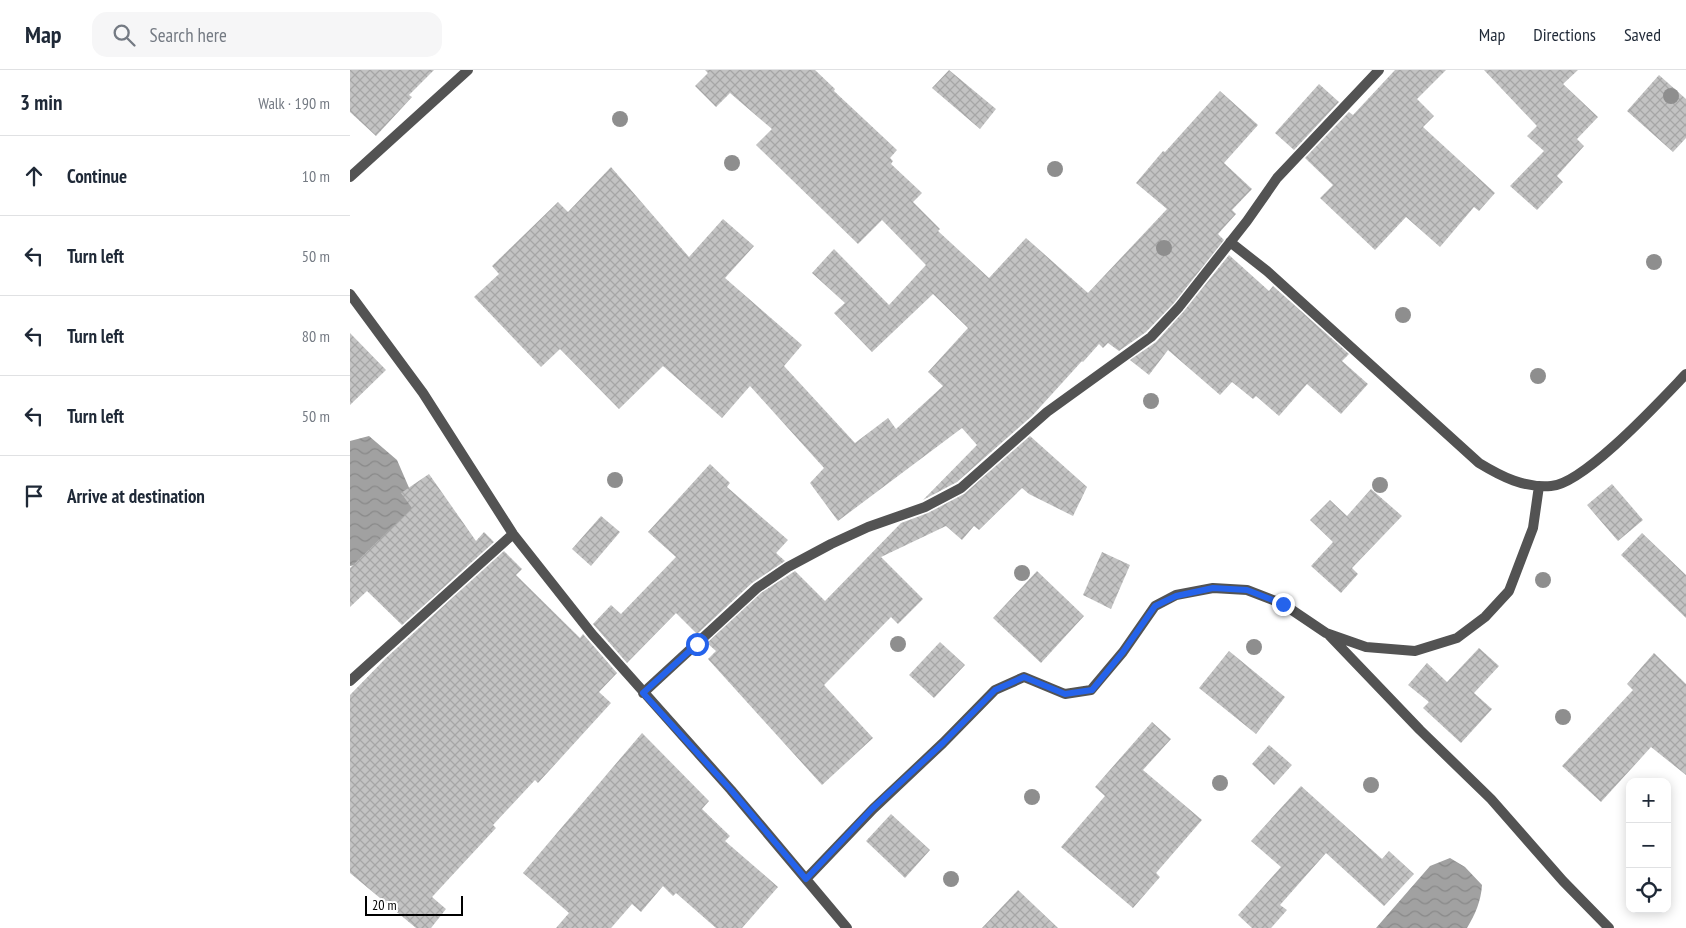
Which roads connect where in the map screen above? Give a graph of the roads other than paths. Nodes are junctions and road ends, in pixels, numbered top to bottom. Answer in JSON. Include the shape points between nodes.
{"nodes":[{"id":1,"x":468,"y":70,"type":"edge"},
{"id":2,"x":1379,"y":70,"type":"edge"},
{"id":3,"x":350,"y":176,"type":"edge"},
{"id":4,"x":1230,"y":242,"type":"junction"},
{"id":5,"x":350,"y":294,"type":"edge"},
{"id":6,"x":1686,"y":374,"type":"edge"},
{"id":7,"x":1539,"y":486,"type":"junction"},
{"id":8,"x":513,"y":534,"type":"junction"},
{"id":9,"x":1326,"y":633,"type":"junction"},
{"id":10,"x":350,"y":680,"type":"edge"},
{"id":11,"x":643,"y":693,"type":"junction"},
{"id":12,"x":806,"y":879,"type":"junction"},
{"id":13,"x":847,"y":928,"type":"edge"},
{"id":14,"x":1609,"y":928,"type":"edge"}],
"edges":[{"from":1,"to":3,"type":"street"},
{"from":2,"to":4,"type":"street","via":[[1277,178]]},
{"from":4,"to":7,"type":"street","via":[[1267,271],[1479,463],[1503,478]]},
{"from":4,"to":11,"type":"street","via":[[1151,337],[1047,412],[961,488],[925,507],[868,527],[788,567],[757,588]]},
{"from":5,"to":8,"type":"street","via":[[423,393]]},
{"from":6,"to":7,"type":"street","via":[[1597,461],[1577,476],[1554,486]]},
{"from":7,"to":9,"type":"street","via":[[1533,528],[1509,591],[1485,617],[1457,638],[1415,651],[1366,647]]},
{"from":8,"to":10,"type":"street"},
{"from":8,"to":11,"type":"street"},
{"from":9,"to":12,"type":"street","via":[[1283,604],[1247,590],[1213,588],[1176,596],[1155,606],[1092,690],[1065,694],[1024,677],[995,690],[872,809]]},
{"from":9,"to":14,"type":"street","via":[[1491,799]]},
{"from":11,"to":12,"type":"street"},
{"from":12,"to":13,"type":"street"}]}
